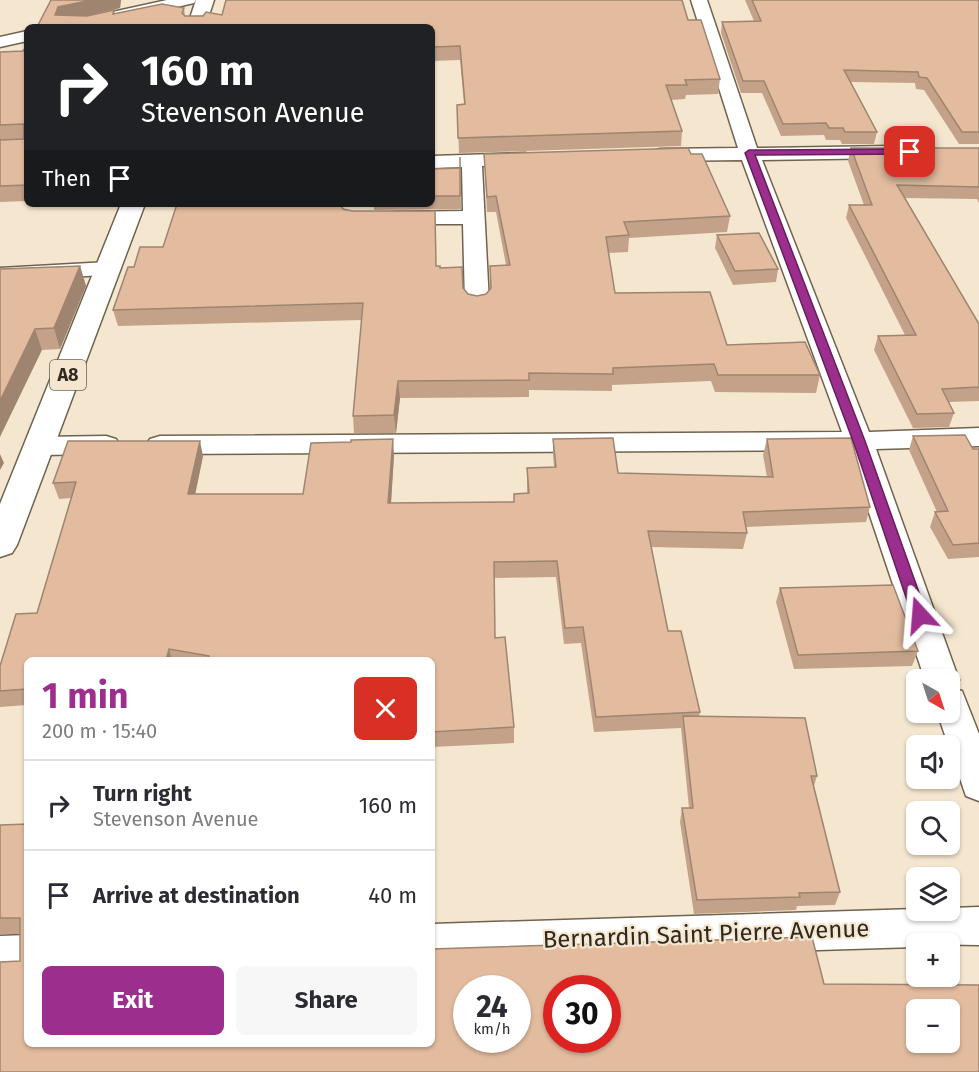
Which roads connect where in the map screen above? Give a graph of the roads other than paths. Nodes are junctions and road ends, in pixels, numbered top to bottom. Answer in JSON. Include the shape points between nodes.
{"nodes":[{"id":1,"x":188,"y":0,"type":"edge"},
{"id":2,"x":205,"y":0,"type":"edge"},
{"id":3,"x":699,"y":0,"type":"edge"},
{"id":4,"x":81,"y":24,"type":"edge"},
{"id":5,"x":197,"y":24,"type":"edge"},
{"id":6,"x":24,"y":37,"type":"edge"},
{"id":7,"x":0,"y":42,"type":"edge"},
{"id":8,"x":910,"y":152,"type":"edge"},
{"id":9,"x":749,"y":153,"type":"junction"},
{"id":10,"x":645,"y":156,"type":"edge"},
{"id":11,"x":542,"y":159,"type":"edge"},
{"id":12,"x":472,"y":160,"type":"junction"},
{"id":13,"x":435,"y":162,"type":"edge"},
{"id":14,"x":132,"y":207,"type":"edge"},
{"id":15,"x":474,"y":217,"type":"junction"},
{"id":16,"x":375,"y":219,"type":"edge"},
{"id":17,"x":108,"y":269,"type":"junction"},
{"id":18,"x":0,"y":275,"type":"edge"},
{"id":19,"x":477,"y":303,"type":"edge"},
{"id":20,"x":979,"y":437,"type":"edge"},
{"id":21,"x":859,"y":441,"type":"junction"},
{"id":22,"x":40,"y":446,"type":"junction"},
{"id":23,"x":0,"y":545,"type":"edge"},
{"id":24,"x":938,"y":669,"type":"edge"},
{"id":25,"x":958,"y":723,"type":"edge"},
{"id":26,"x":979,"y":785,"type":"edge"},
{"id":27,"x":979,"y":926,"type":"edge"},
{"id":28,"x":435,"y":943,"type":"edge"},
{"id":29,"x":24,"y":955,"type":"edge"},
{"id":30,"x":0,"y":956,"type":"edge"}],
"edges":[{"from":1,"to":4,"type":"street"},
{"from":2,"to":5,"type":"main road"},
{"from":3,"to":9,"type":"street"},
{"from":6,"to":7,"type":"street"},
{"from":8,"to":9,"type":"street"},
{"from":9,"to":10,"type":"street"},
{"from":9,"to":21,"type":"street"},
{"from":11,"to":12,"type":"street"},
{"from":12,"to":13,"type":"street"},
{"from":12,"to":15,"type":"street"},
{"from":14,"to":17,"type":"main road","number":"A8"},
{"from":15,"to":16,"type":"street"},
{"from":15,"to":19,"type":"street"},
{"from":17,"to":18,"type":"street"},
{"from":17,"to":22,"type":"main road","number":"A8"},
{"from":20,"to":21,"type":"street"},
{"from":21,"to":22,"type":"street"},
{"from":21,"to":24,"type":"street"},
{"from":22,"to":23,"type":"main road","number":"A8"},
{"from":25,"to":26,"type":"street"},
{"from":27,"to":28,"type":"street","name":"Bernardin Saint Pierre Avenue"},
{"from":29,"to":30,"type":"street"}]}
